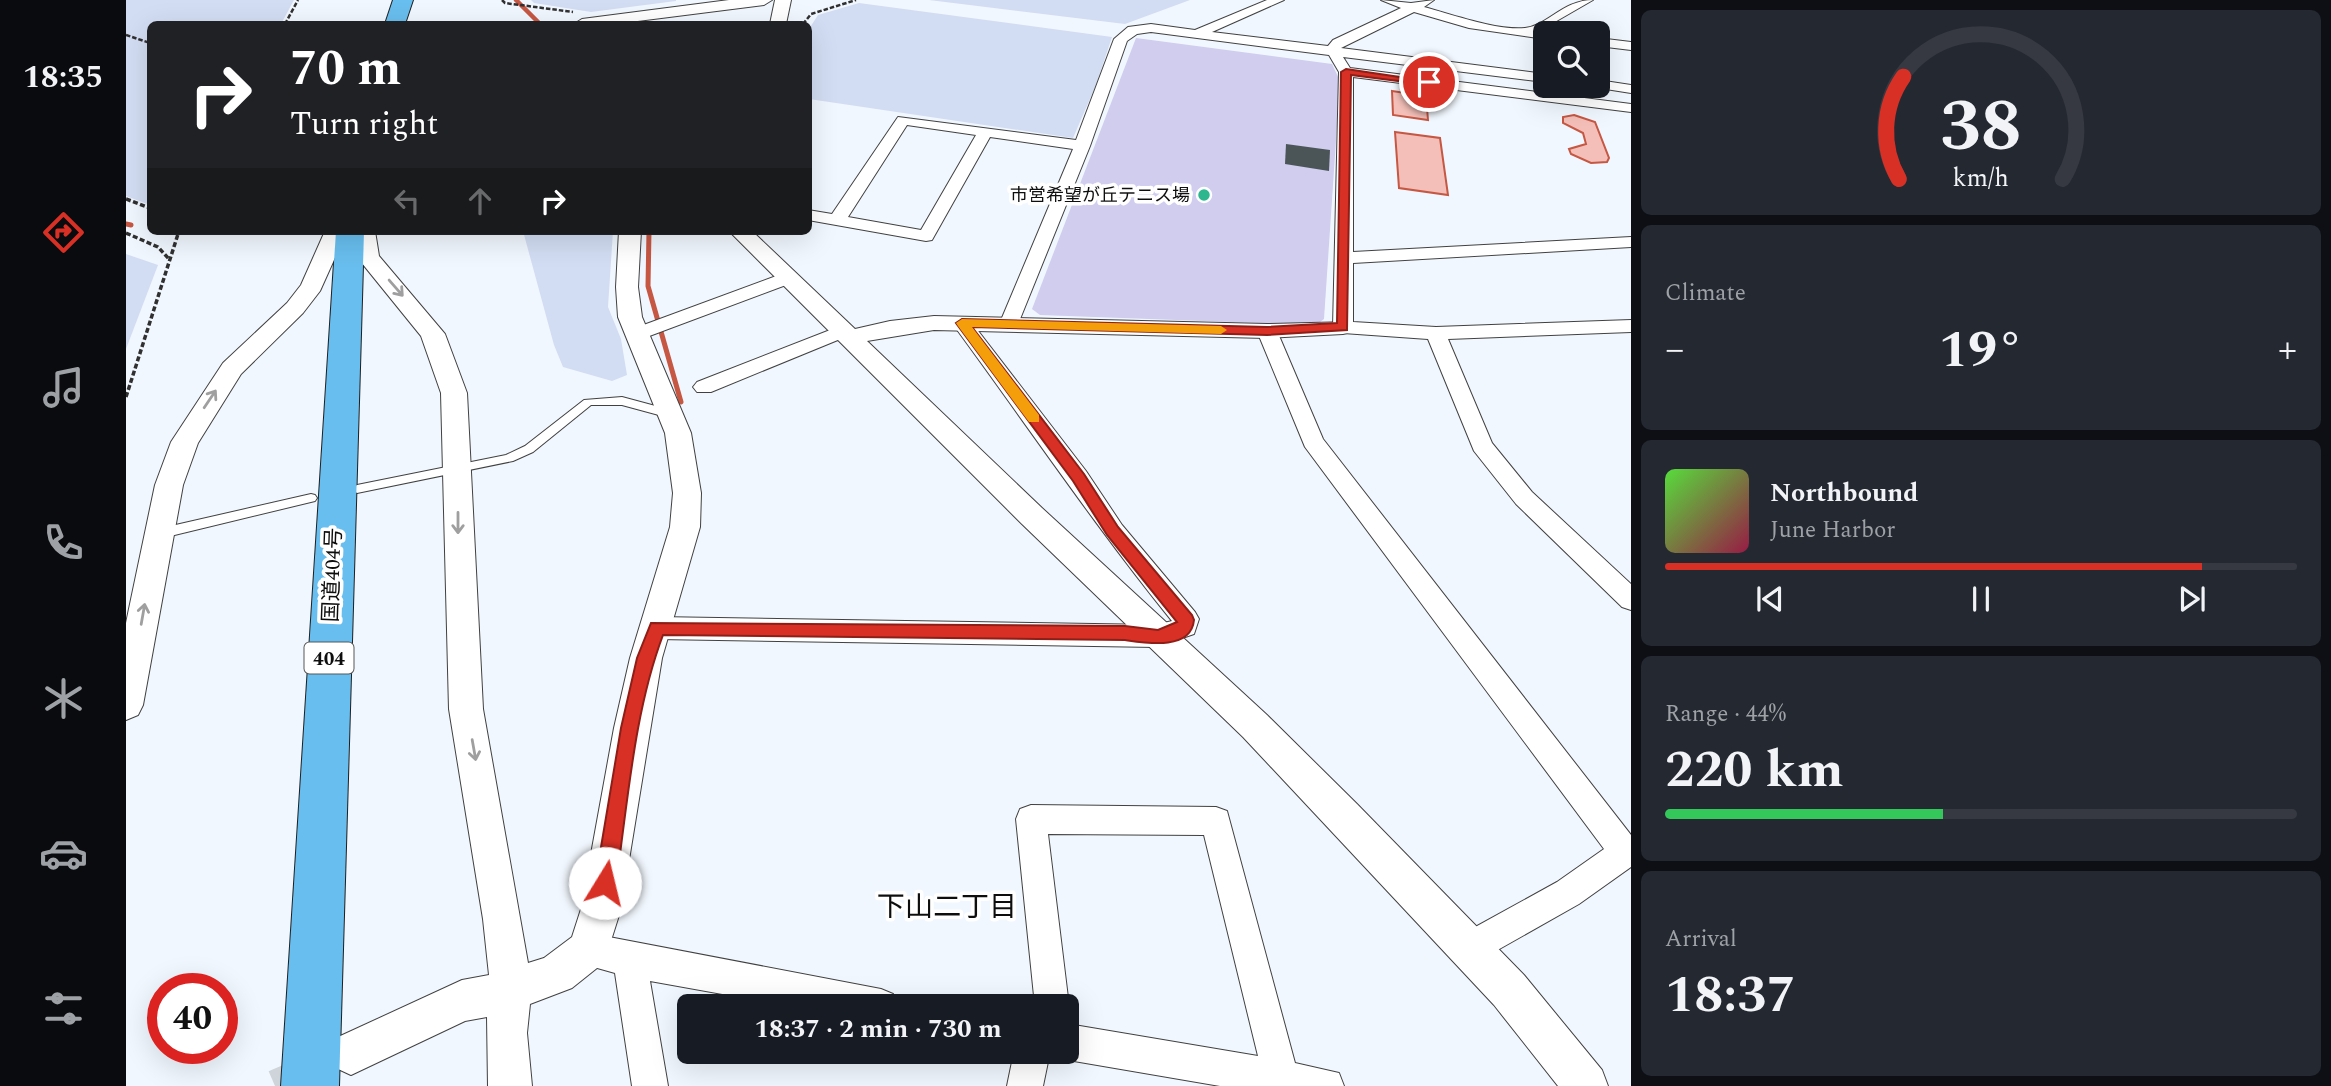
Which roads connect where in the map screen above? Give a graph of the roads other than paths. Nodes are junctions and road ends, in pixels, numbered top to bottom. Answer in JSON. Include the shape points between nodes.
{"nodes":[{"id":1,"x":403,"y":0,"type":"edge"},
{"id":2,"x":764,"y":0,"type":"edge"},
{"id":3,"x":783,"y":0,"type":"edge"},
{"id":4,"x":1278,"y":0,"type":"edge"},
{"id":5,"x":1387,"y":0,"type":"edge"},
{"id":6,"x":1428,"y":0,"type":"edge"},
{"id":7,"x":1587,"y":0,"type":"edge"},
{"id":8,"x":1411,"y":8,"type":"junction"},
{"id":9,"x":396,"y":21,"type":"edge"},
{"id":10,"x":605,"y":21,"type":"edge"},
{"id":11,"x":779,"y":21,"type":"edge"},
{"id":12,"x":1527,"y":33,"type":"junction"},
{"id":13,"x":1198,"y":34,"type":"junction"},
{"id":14,"x":1533,"y":34,"type":"edge"},
{"id":15,"x":1610,"y":43,"type":"edge"},
{"id":16,"x":1631,"y":46,"type":"edge"},
{"id":17,"x":1335,"y":51,"type":"junction"},
{"id":18,"x":1346,"y":72,"type":"junction"},
{"id":19,"x":1533,"y":76,"type":"edge"},
{"id":20,"x":1610,"y":86,"type":"edge"},
{"id":21,"x":1631,"y":89,"type":"edge"},
{"id":22,"x":1626,"y":107,"type":"edge"},
{"id":23,"x":1631,"y":125,"type":"edge"},
{"id":24,"x":985,"y":132,"type":"junction"},
{"id":25,"x":1082,"y":146,"type":"junction"},
{"id":26,"x":812,"y":216,"type":"edge"},
{"id":27,"x":837,"y":220,"type":"junction"},
{"id":28,"x":333,"y":235,"type":"edge"},
{"id":29,"x":349,"y":235,"type":"edge"},
{"id":30,"x":365,"y":235,"type":"edge"},
{"id":31,"x":630,"y":235,"type":"edge"},
{"id":32,"x":744,"y":235,"type":"edge"},
{"id":33,"x":1631,"y":242,"type":"edge"},
{"id":34,"x":1344,"y":258,"type":"junction"},
{"id":35,"x":787,"y":278,"type":"junction"},
{"id":36,"x":962,"y":323,"type":"junction"},
{"id":37,"x":1009,"y":325,"type":"junction"},
{"id":38,"x":1631,"y":326,"type":"edge"},
{"id":39,"x":1343,"y":327,"type":"junction"},
{"id":40,"x":1267,"y":331,"type":"junction"},
{"id":41,"x":1436,"y":333,"type":"junction"},
{"id":42,"x":637,"y":334,"type":"junction"},
{"id":43,"x":847,"y":335,"type":"junction"},
{"id":44,"x":704,"y":387,"type":"dead end"},
{"id":45,"x":671,"y":414,"type":"junction"},
{"id":46,"x":458,"y":468,"type":"junction"},
{"id":47,"x":357,"y":489,"type":"dead end"},
{"id":48,"x":311,"y":498,"type":"dead end"},
{"id":49,"x":158,"y":534,"type":"junction"},
{"id":50,"x":1631,"y":600,"type":"edge"},
{"id":51,"x":657,"y":628,"type":"junction"},
{"id":52,"x":1158,"y":637,"type":"junction"},
{"id":53,"x":126,"y":705,"type":"edge"},
{"id":54,"x":1628,"y":852,"type":"edge"},
{"id":55,"x":1471,"y":948,"type":"junction"},
{"id":56,"x":589,"y":950,"type":"junction"},
{"id":57,"x":630,"y":960,"type":"junction"},
{"id":58,"x":512,"y":991,"type":"junction"},
{"id":59,"x":816,"y":994,"type":"edge"},
{"id":60,"x":1051,"y":994,"type":"edge"},
{"id":61,"x":1079,"y":1044,"type":"edge"},
{"id":62,"x":351,"y":1053,"type":"dead end"},
{"id":63,"x":1030,"y":1064,"type":"edge"},
{"id":64,"x":1258,"y":1078,"type":"edge"},
{"id":65,"x":310,"y":1086,"type":"edge"},
{"id":66,"x":510,"y":1086,"type":"edge"},
{"id":67,"x":650,"y":1086,"type":"edge"},
{"id":68,"x":1025,"y":1086,"type":"edge"},
{"id":69,"x":1326,"y":1086,"type":"edge"},
{"id":70,"x":1586,"y":1086,"type":"edge"}],
"edges":[{"from":1,"to":9,"type":"highway"},
{"from":2,"to":10,"type":"street"},
{"from":3,"to":11,"type":"street"},
{"from":4,"to":13,"type":"street"},
{"from":5,"to":8,"type":"street"},
{"from":6,"to":8,"type":"street"},
{"from":7,"to":12,"type":"street"},
{"from":8,"to":12,"type":"street"},
{"from":8,"to":17,"type":"street","via":[[1338,43]]},
{"from":12,"to":14,"type":"street"},
{"from":13,"to":17,"type":"street"},
{"from":13,"to":25,"type":"street","via":[[1143,28],[1122,36]]},
{"from":15,"to":16,"type":"street"},
{"from":17,"to":18,"type":"street"},
{"from":17,"to":19,"type":"street"},
{"from":18,"to":22,"type":"street"},
{"from":18,"to":34,"type":"street"},
{"from":20,"to":21,"type":"street"},
{"from":22,"to":23,"type":"street"},
{"from":24,"to":25,"type":"street"},
{"from":24,"to":27,"type":"street","via":[[904,120]]},
{"from":24,"to":27,"type":"street","via":[[926,236]]},
{"from":25,"to":37,"type":"street"},
{"from":26,"to":27,"type":"street"},
{"from":49,"to":28,"type":"street","one_way":true,"via":[[169,485],[199,415],[232,369],[312,286]]},
{"from":29,"to":65,"type":"highway","name":"国道404号","number":"404"},
{"from":30,"to":46,"type":"street","one_way":true,"via":[[368,257],[433,334],[454,394]]},
{"from":31,"to":42,"type":"street","via":[[627,287]]},
{"from":32,"to":35,"type":"street"},
{"from":33,"to":34,"type":"street"},
{"from":34,"to":39,"type":"street"},
{"from":35,"to":42,"type":"street"},
{"from":35,"to":43,"type":"street"},
{"from":36,"to":37,"type":"street"},
{"from":36,"to":43,"type":"street"},
{"from":36,"to":52,"type":"street","via":[[1113,531],[1186,620],[1174,634]]},
{"from":37,"to":40,"type":"street"},
{"from":38,"to":41,"type":"street"},
{"from":39,"to":40,"type":"street"},
{"from":39,"to":41,"type":"street"},
{"from":40,"to":54,"type":"street","via":[[1313,442]]},
{"from":41,"to":50,"type":"street","via":[[1482,446],[1524,498]]},
{"from":42,"to":45,"type":"street"},
{"from":43,"to":44,"type":"street"},
{"from":43,"to":52,"type":"street"},
{"from":45,"to":46,"type":"lane","via":[[622,401],[588,402],[529,449],[486,465]]},
{"from":45,"to":51,"type":"street","via":[[684,458],[685,527]]},
{"from":46,"to":47,"type":"lane"},
{"from":46,"to":58,"type":"street","one_way":true,"via":[[467,709]]},
{"from":48,"to":49,"type":"lane"},
{"from":53,"to":49,"type":"street","one_way":true},
{"from":51,"to":52,"type":"street"},
{"from":51,"to":56,"type":"street","via":[[640,681],[601,909]]},
{"from":52,"to":55,"type":"street","via":[[1255,726]]},
{"from":54,"to":55,"type":"street","via":[[1568,893]]},
{"from":55,"to":70,"type":"street"},
{"from":56,"to":57,"type":"street"},
{"from":56,"to":58,"type":"street","via":[[557,973]]},
{"from":57,"to":59,"type":"street"},
{"from":57,"to":67,"type":"street"},
{"from":58,"to":62,"type":"street","via":[[462,1001]]},
{"from":58,"to":66,"type":"street","via":[[506,1033]]},
{"from":60,"to":64,"type":"street","via":[[1031,819],[1216,821]]},
{"from":61,"to":64,"type":"street"},
{"from":63,"to":68,"type":"street"},
{"from":64,"to":69,"type":"street"}]}
